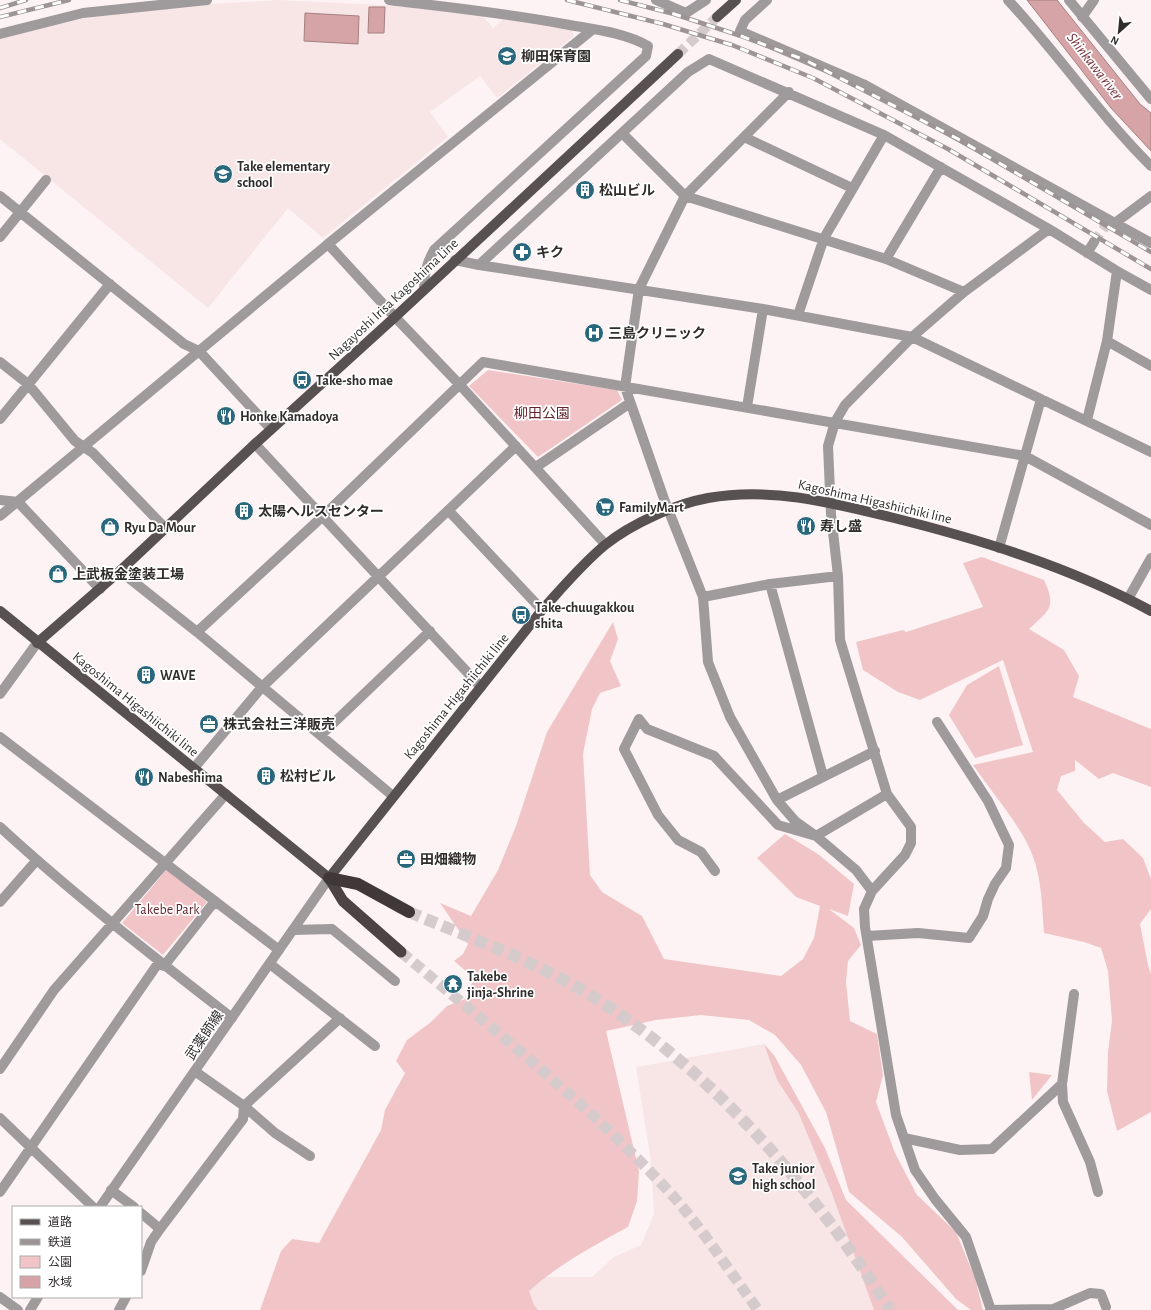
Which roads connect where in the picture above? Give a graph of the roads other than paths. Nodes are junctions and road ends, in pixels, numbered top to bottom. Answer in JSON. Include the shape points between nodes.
{"nodes":[{"id":1,"x":207,"y":0,"type":"edge"},
{"id":2,"x":389,"y":0,"type":"edge"},
{"id":3,"x":656,"y":0,"type":"edge"},
{"id":4,"x":706,"y":0,"type":"edge"},
{"id":5,"x":736,"y":0,"type":"edge"},
{"id":6,"x":767,"y":0,"type":"edge"},
{"id":7,"x":1008,"y":0,"type":"edge"},
{"id":8,"x":1069,"y":0,"type":"edge"},
{"id":9,"x":1094,"y":0,"type":"edge"},
{"id":10,"x":717,"y":17,"type":"tunnel mouth"},
{"id":11,"x":1082,"y":17,"type":"junction"},
{"id":12,"x":593,"y":29,"type":"junction"},
{"id":13,"x":0,"y":34,"type":"edge"},
{"id":14,"x":678,"y":54,"type":"tunnel mouth"},
{"id":15,"x":789,"y":92,"type":"junction"},
{"id":16,"x":1151,"y":99,"type":"edge"},
{"id":17,"x":622,"y":133,"type":"junction"},
{"id":18,"x":884,"y":135,"type":"junction"},
{"id":19,"x":744,"y":137,"type":"junction"},
{"id":20,"x":1151,"y":166,"type":"edge"},
{"id":21,"x":941,"y":167,"type":"junction"},
{"id":22,"x":46,"y":180,"type":"dead end"},
{"id":23,"x":852,"y":188,"type":"junction"},
{"id":24,"x":0,"y":196,"type":"edge"},
{"id":25,"x":685,"y":196,"type":"junction"},
{"id":26,"x":1151,"y":196,"type":"edge"},
{"id":27,"x":20,"y":213,"type":"junction"},
{"id":28,"x":1111,"y":223,"type":"junction"},
{"id":29,"x":1049,"y":229,"type":"junction"},
{"id":30,"x":0,"y":237,"type":"edge"},
{"id":31,"x":824,"y":238,"type":"junction"},
{"id":32,"x":1094,"y":242,"type":"tunnel mouth"},
{"id":33,"x":1151,"y":243,"type":"edge"},
{"id":34,"x":328,"y":244,"type":"junction"},
{"id":35,"x":1087,"y":253,"type":"junction"},
{"id":36,"x":886,"y":259,"type":"junction"},
{"id":37,"x":455,"y":260,"type":"junction"},
{"id":38,"x":479,"y":265,"type":"junction"},
{"id":39,"x":1117,"y":272,"type":"junction"},
{"id":40,"x":110,"y":284,"type":"junction"},
{"id":41,"x":424,"y":289,"type":"junction"},
{"id":42,"x":639,"y":289,"type":"junction"},
{"id":43,"x":1151,"y":290,"type":"edge"},
{"id":44,"x":964,"y":292,"type":"junction"},
{"id":45,"x":763,"y":309,"type":"junction"},
{"id":46,"x":798,"y":315,"type":"junction"},
{"id":47,"x":395,"y":317,"type":"junction"},
{"id":48,"x":912,"y":337,"type":"junction"},
{"id":49,"x":1107,"y":341,"type":"junction"},
{"id":50,"x":199,"y":351,"type":"junction"},
{"id":51,"x":0,"y":362,"type":"edge"},
{"id":52,"x":1151,"y":366,"type":"edge"},
{"id":53,"x":28,"y":384,"type":"junction"},
{"id":54,"x":459,"y":384,"type":"junction"},
{"id":55,"x":624,"y":387,"type":"junction"},
{"id":56,"x":1041,"y":399,"type":"junction"},
{"id":57,"x":630,"y":403,"type":"junction"},
{"id":58,"x":747,"y":407,"type":"junction"},
{"id":59,"x":0,"y":419,"type":"edge"},
{"id":60,"x":1087,"y":420,"type":"junction"},
{"id":61,"x":835,"y":422,"type":"junction"},
{"id":62,"x":271,"y":429,"type":"junction"},
{"id":63,"x":255,"y":444,"type":"junction"},
{"id":64,"x":83,"y":446,"type":"junction"},
{"id":65,"x":516,"y":446,"type":"junction"},
{"id":66,"x":1151,"y":452,"type":"edge"},
{"id":67,"x":1025,"y":456,"type":"junction"},
{"id":68,"x":536,"y":467,"type":"junction"},
{"id":69,"x":0,"y":500,"type":"edge"},
{"id":70,"x":18,"y":502,"type":"junction"},
{"id":71,"x":831,"y":502,"type":"junction"},
{"id":72,"x":668,"y":510,"type":"junction"},
{"id":73,"x":449,"y":511,"type":"junction"},
{"id":74,"x":0,"y":516,"type":"edge"},
{"id":75,"x":323,"y":516,"type":"junction"},
{"id":76,"x":1151,"y":524,"type":"edge"},
{"id":77,"x":166,"y":529,"type":"junction"},
{"id":78,"x":605,"y":544,"type":"junction"},
{"id":79,"x":999,"y":548,"type":"junction"},
{"id":80,"x":1151,"y":558,"type":"edge"},
{"id":81,"x":120,"y":571,"type":"junction"},
{"id":82,"x":838,"y":576,"type":"junction"},
{"id":83,"x":378,"y":577,"type":"junction"},
{"id":84,"x":770,"y":584,"type":"junction"},
{"id":85,"x":100,"y":589,"type":"junction"},
{"id":86,"x":703,"y":597,"type":"junction"},
{"id":87,"x":1128,"y":599,"type":"junction"},
{"id":88,"x":542,"y":610,"type":"junction"},
{"id":89,"x":0,"y":611,"type":"edge"},
{"id":90,"x":1151,"y":611,"type":"edge"},
{"id":91,"x":430,"y":631,"type":"junction"},
{"id":92,"x":197,"y":632,"type":"junction"},
{"id":93,"x":37,"y":643,"type":"junction"},
{"id":94,"x":262,"y":687,"type":"junction"},
{"id":95,"x":481,"y":687,"type":"junction"},
{"id":96,"x":0,"y":694,"type":"edge"},
{"id":97,"x":937,"y":722,"type":"dead end"},
{"id":98,"x":321,"y":735,"type":"junction"},
{"id":99,"x":0,"y":737,"type":"edge"},
{"id":100,"x":875,"y":751,"type":"junction"},
{"id":101,"x":194,"y":768,"type":"junction"},
{"id":102,"x":823,"y":776,"type":"junction"},
{"id":103,"x":226,"y":794,"type":"junction"},
{"id":104,"x":888,"y":794,"type":"junction"},
{"id":105,"x":393,"y":796,"type":"junction"},
{"id":106,"x":777,"y":800,"type":"junction"},
{"id":107,"x":0,"y":827,"type":"edge"},
{"id":108,"x":816,"y":836,"type":"junction"},
{"id":109,"x":36,"y":861,"type":"junction"},
{"id":110,"x":164,"y":862,"type":"junction"},
{"id":111,"x":715,"y":870,"type":"dead end"},
{"id":112,"x":329,"y":878,"type":"junction"},
{"id":113,"x":872,"y":891,"type":"junction"},
{"id":114,"x":215,"y":901,"type":"junction"},
{"id":115,"x":0,"y":902,"type":"edge"},
{"id":116,"x":409,"y":912,"type":"tunnel mouth"},
{"id":117,"x":112,"y":923,"type":"junction"},
{"id":118,"x":293,"y":930,"type":"junction"},
{"id":119,"x":867,"y":936,"type":"junction"},
{"id":120,"x":279,"y":950,"type":"junction"},
{"id":121,"x":401,"y":952,"type":"tunnel mouth"},
{"id":122,"x":161,"y":964,"type":"junction"},
{"id":123,"x":270,"y":964,"type":"junction"},
{"id":124,"x":395,"y":981,"type":"dead end"},
{"id":125,"x":1074,"y":994,"type":"dead end"},
{"id":126,"x":232,"y":1018,"type":"junction"},
{"id":127,"x":340,"y":1018,"type":"junction"},
{"id":128,"x":375,"y":1046,"type":"dead end"},
{"id":129,"x":0,"y":1069,"type":"edge"},
{"id":130,"x":196,"y":1072,"type":"junction"},
{"id":131,"x":1062,"y":1084,"type":"junction"},
{"id":132,"x":244,"y":1106,"type":"junction"},
{"id":133,"x":0,"y":1118,"type":"edge"},
{"id":134,"x":904,"y":1138,"type":"junction"},
{"id":135,"x":31,"y":1147,"type":"junction"},
{"id":136,"x":310,"y":1156,"type":"dead end"},
{"id":137,"x":112,"y":1190,"type":"junction"},
{"id":138,"x":0,"y":1192,"type":"edge"},
{"id":139,"x":1098,"y":1192,"type":"dead end"},
{"id":140,"x":92,"y":1206,"type":"edge"},
{"id":141,"x":101,"y":1206,"type":"edge"},
{"id":142,"x":133,"y":1206,"type":"edge"},
{"id":143,"x":142,"y":1214,"type":"edge"},
{"id":144,"x":160,"y":1229,"type":"junction"},
{"id":145,"x":142,"y":1267,"type":"edge"},
{"id":146,"x":0,"y":1297,"type":"edge"},
{"id":147,"x":37,"y":1298,"type":"edge"},
{"id":148,"x":125,"y":1298,"type":"edge"},
{"id":149,"x":1106,"y":1307,"type":"dead end"},
{"id":150,"x":18,"y":1310,"type":"edge"},
{"id":151,"x":30,"y":1310,"type":"edge"},
{"id":152,"x":119,"y":1310,"type":"edge"},
{"id":153,"x":990,"y":1310,"type":"edge"}],
"edges":[{"from":1,"to":13,"type":"street","via":[[83,13]]},
{"from":2,"to":12,"type":"street","via":[[498,12]]},
{"from":3,"to":4,"type":"street","via":[[686,13]]},
{"from":5,"to":10,"type":"main road"},
{"from":6,"to":28,"type":"street","via":[[745,20],[740,31],[863,84]]},
{"from":7,"to":20,"type":"street","via":[[1103,115]]},
{"from":8,"to":11,"type":"street"},
{"from":9,"to":11,"type":"street"},
{"from":11,"to":16,"type":"street"},
{"from":12,"to":34,"type":"street"},
{"from":12,"to":41,"type":"street","via":[[637,40],[648,46],[646,56],[434,250],[426,264]]},
{"from":14,"to":37,"type":"main road","name":"Nagayoshi Irisa Kagoshima Line"},
{"from":15,"to":17,"type":"street","via":[[708,59],[688,72]]},
{"from":15,"to":18,"type":"street"},
{"from":15,"to":19,"type":"street"},
{"from":17,"to":25,"type":"street"},
{"from":17,"to":38,"type":"street"},
{"from":18,"to":21,"type":"street"},
{"from":18,"to":23,"type":"street"},
{"from":19,"to":23,"type":"street"},
{"from":19,"to":25,"type":"street"},
{"from":21,"to":29,"type":"street"},
{"from":21,"to":36,"type":"street"},
{"from":22,"to":27,"type":"street"},
{"from":23,"to":31,"type":"street"},
{"from":24,"to":27,"type":"street"},
{"from":25,"to":31,"type":"street"},
{"from":25,"to":42,"type":"street"},
{"from":26,"to":28,"type":"street"},
{"from":27,"to":30,"type":"street"},
{"from":27,"to":40,"type":"street"},
{"from":28,"to":33,"type":"street"},
{"from":29,"to":35,"type":"street"},
{"from":29,"to":44,"type":"street"},
{"from":31,"to":36,"type":"street"},
{"from":31,"to":46,"type":"street"},
{"from":32,"to":35,"type":"street"},
{"from":34,"to":47,"type":"street"},
{"from":34,"to":50,"type":"street"},
{"from":35,"to":39,"type":"street"},
{"from":36,"to":44,"type":"street"},
{"from":37,"to":38,"type":"street"},
{"from":37,"to":41,"type":"main road","name":"Nagayoshi Irisa Kagoshima Line"},
{"from":38,"to":42,"type":"street"},
{"from":39,"to":43,"type":"street"},
{"from":39,"to":49,"type":"street"},
{"from":40,"to":50,"type":"street","via":[[184,344]]},
{"from":40,"to":53,"type":"street"},
{"from":41,"to":47,"type":"main road","name":"Nagayoshi Irisa Kagoshima Line"},
{"from":42,"to":45,"type":"street"},
{"from":42,"to":55,"type":"street"},
{"from":44,"to":48,"type":"street"},
{"from":45,"to":46,"type":"street"},
{"from":45,"to":58,"type":"street"},
{"from":46,"to":48,"type":"street"},
{"from":47,"to":54,"type":"street"},
{"from":47,"to":62,"type":"main road","name":"Nagayoshi Irisa Kagoshima Line"},
{"from":48,"to":56,"type":"street"},
{"from":48,"to":61,"type":"street","via":[[845,405]]},
{"from":49,"to":52,"type":"street"},
{"from":49,"to":60,"type":"street"},
{"from":50,"to":62,"type":"street"},
{"from":50,"to":64,"type":"street"},
{"from":51,"to":53,"type":"street"},
{"from":53,"to":59,"type":"street"},
{"from":53,"to":64,"type":"street","via":[[75,441]]},
{"from":54,"to":55,"type":"street","via":[[482,362]]},
{"from":54,"to":65,"type":"street"},
{"from":54,"to":75,"type":"street"},
{"from":55,"to":57,"type":"street"},
{"from":55,"to":58,"type":"street"},
{"from":56,"to":60,"type":"street"},
{"from":56,"to":67,"type":"street"},
{"from":57,"to":68,"type":"street"},
{"from":57,"to":72,"type":"street"},
{"from":58,"to":61,"type":"street"},
{"from":60,"to":66,"type":"street"},
{"from":61,"to":67,"type":"street"},
{"from":61,"to":71,"type":"street","via":[[828,446]]},
{"from":62,"to":63,"type":"main road","name":"Nagayoshi Irisa Kagoshima Line"},
{"from":63,"to":75,"type":"street"},
{"from":63,"to":77,"type":"main road","name":"Nagayoshi Irisa Kagoshima Line"},
{"from":64,"to":70,"type":"street"},
{"from":64,"to":77,"type":"street","via":[[94,453]]},
{"from":65,"to":68,"type":"street"},
{"from":65,"to":73,"type":"street"},
{"from":67,"to":76,"type":"street"},
{"from":67,"to":79,"type":"street"},
{"from":68,"to":78,"type":"street"},
{"from":69,"to":70,"type":"street"},
{"from":70,"to":74,"type":"street"},
{"from":70,"to":85,"type":"street"},
{"from":71,"to":72,"type":"main road","name":"Kagoshima Higashiichiki line","via":[[760,493],[707,498]]},
{"from":71,"to":79,"type":"main road","name":"Kagoshima Higashiichiki line"},
{"from":71,"to":82,"type":"street"},
{"from":72,"to":78,"type":"main road","name":"Kagoshima Higashiichiki line","via":[[637,524]]},
{"from":72,"to":86,"type":"street"},
{"from":73,"to":83,"type":"street"},
{"from":73,"to":88,"type":"street"},
{"from":75,"to":83,"type":"street"},
{"from":75,"to":92,"type":"street"},
{"from":77,"to":81,"type":"main road","name":"Nagayoshi Irisa Kagoshima Line"},
{"from":78,"to":88,"type":"main road","name":"Kagoshima Higashiichiki line"},
{"from":79,"to":87,"type":"main road","name":"Kagoshima Higashiichiki line"},
{"from":80,"to":87,"type":"street"},
{"from":81,"to":85,"type":"main road","name":"Nagayoshi Irisa Kagoshima Line"},
{"from":81,"to":92,"type":"street"},
{"from":82,"to":84,"type":"street"},
{"from":82,"to":100,"type":"street","via":[[840,640]]},
{"from":83,"to":91,"type":"street"},
{"from":83,"to":94,"type":"street"},
{"from":84,"to":86,"type":"street"},
{"from":84,"to":102,"type":"street"},
{"from":85,"to":93,"type":"main road","name":"Nagayoshi Irisa Kagoshima Line"},
{"from":86,"to":106,"type":"street","via":[[708,662],[730,717]]},
{"from":87,"to":90,"type":"main road","name":"Kagoshima Higashiichiki line"},
{"from":88,"to":95,"type":"main road","name":"Kagoshima Higashiichiki line"},
{"from":89,"to":93,"type":"main road","name":"Kagoshima Higashiichiki line"},
{"from":91,"to":95,"type":"street"},
{"from":91,"to":98,"type":"street"},
{"from":92,"to":94,"type":"street"},
{"from":93,"to":96,"type":"street"},
{"from":93,"to":101,"type":"main road","name":"Kagoshima Higashiichiki line"},
{"from":94,"to":98,"type":"street"},
{"from":94,"to":101,"type":"street"},
{"from":95,"to":105,"type":"main road","name":"Kagoshima Higashiichiki line"},
{"from":97,"to":119,"type":"street","via":[[988,801],[1009,846],[1006,868],[995,884],[983,916],[969,938],[918,933]]},
{"from":98,"to":105,"type":"street"},
{"from":99,"to":110,"type":"street"},
{"from":100,"to":102,"type":"street"},
{"from":100,"to":104,"type":"street"},
{"from":101,"to":103,"type":"main road","name":"Kagoshima Higashiichiki line"},
{"from":102,"to":106,"type":"street"},
{"from":103,"to":110,"type":"street"},
{"from":103,"to":112,"type":"main road","name":"Kagoshima Higashiichiki line"},
{"from":104,"to":108,"type":"street"},
{"from":104,"to":113,"type":"street","via":[[911,827],[910,843],[900,862]]},
{"from":105,"to":112,"type":"main road","name":"Kagoshima Higashiichiki line"},
{"from":106,"to":108,"type":"street","via":[[795,821]]},
{"from":107,"to":109,"type":"street"},
{"from":108,"to":111,"type":"street","via":[[778,825],[714,756],[647,728],[639,719],[624,749],[658,815],[678,840],[701,852]]},
{"from":108,"to":113,"type":"street","via":[[856,870]]},
{"from":109,"to":115,"type":"street"},
{"from":109,"to":117,"type":"street"},
{"from":110,"to":114,"type":"street"},
{"from":110,"to":117,"type":"street"},
{"from":112,"to":116,"type":"highway","via":[[358,884]]},
{"from":112,"to":118,"type":"street","name":"武薬師線"},
{"from":112,"to":121,"type":"highway","via":[[343,901]]},
{"from":113,"to":119,"type":"street","via":[[864,909]]},
{"from":114,"to":120,"type":"street"},
{"from":114,"to":122,"type":"street"},
{"from":117,"to":122,"type":"street"},
{"from":117,"to":129,"type":"street","via":[[54,990]]},
{"from":118,"to":120,"type":"street","name":"武薬師線"},
{"from":118,"to":124,"type":"street","via":[[332,929]]},
{"from":119,"to":134,"type":"street","via":[[896,1115]]},
{"from":120,"to":123,"type":"street","name":"武薬師線"},
{"from":122,"to":126,"type":"street"},
{"from":122,"to":135,"type":"street"},
{"from":123,"to":126,"type":"street","name":"武薬師線"},
{"from":123,"to":127,"type":"street"},
{"from":125,"to":131,"type":"street"},
{"from":126,"to":130,"type":"street","name":"武薬師線"},
{"from":127,"to":128,"type":"street"},
{"from":127,"to":132,"type":"street"},
{"from":130,"to":132,"type":"street"},
{"from":130,"to":137,"type":"street","name":"武薬師線"},
{"from":131,"to":134,"type":"street","via":[[992,1149],[960,1150]]},
{"from":131,"to":139,"type":"street","via":[[1064,1102],[1090,1162]]},
{"from":132,"to":136,"type":"street","via":[[275,1133]]},
{"from":132,"to":144,"type":"street","via":[[243,1119]]},
{"from":133,"to":135,"type":"street"},
{"from":134,"to":153,"type":"street","via":[[915,1170],[966,1236]]},
{"from":135,"to":138,"type":"street"},
{"from":135,"to":140,"type":"street"},
{"from":137,"to":141,"type":"street","name":"武薬師線"},
{"from":137,"to":142,"type":"street"},
{"from":143,"to":144,"type":"street"},
{"from":144,"to":145,"type":"street","via":[[151,1242]]},
{"from":146,"to":150,"type":"street"},
{"from":147,"to":151,"type":"street"},
{"from":148,"to":152,"type":"street"},
{"from":149,"to":153,"type":"street","via":[[1101,1294],[1090,1293],[1053,1309]]}]}
